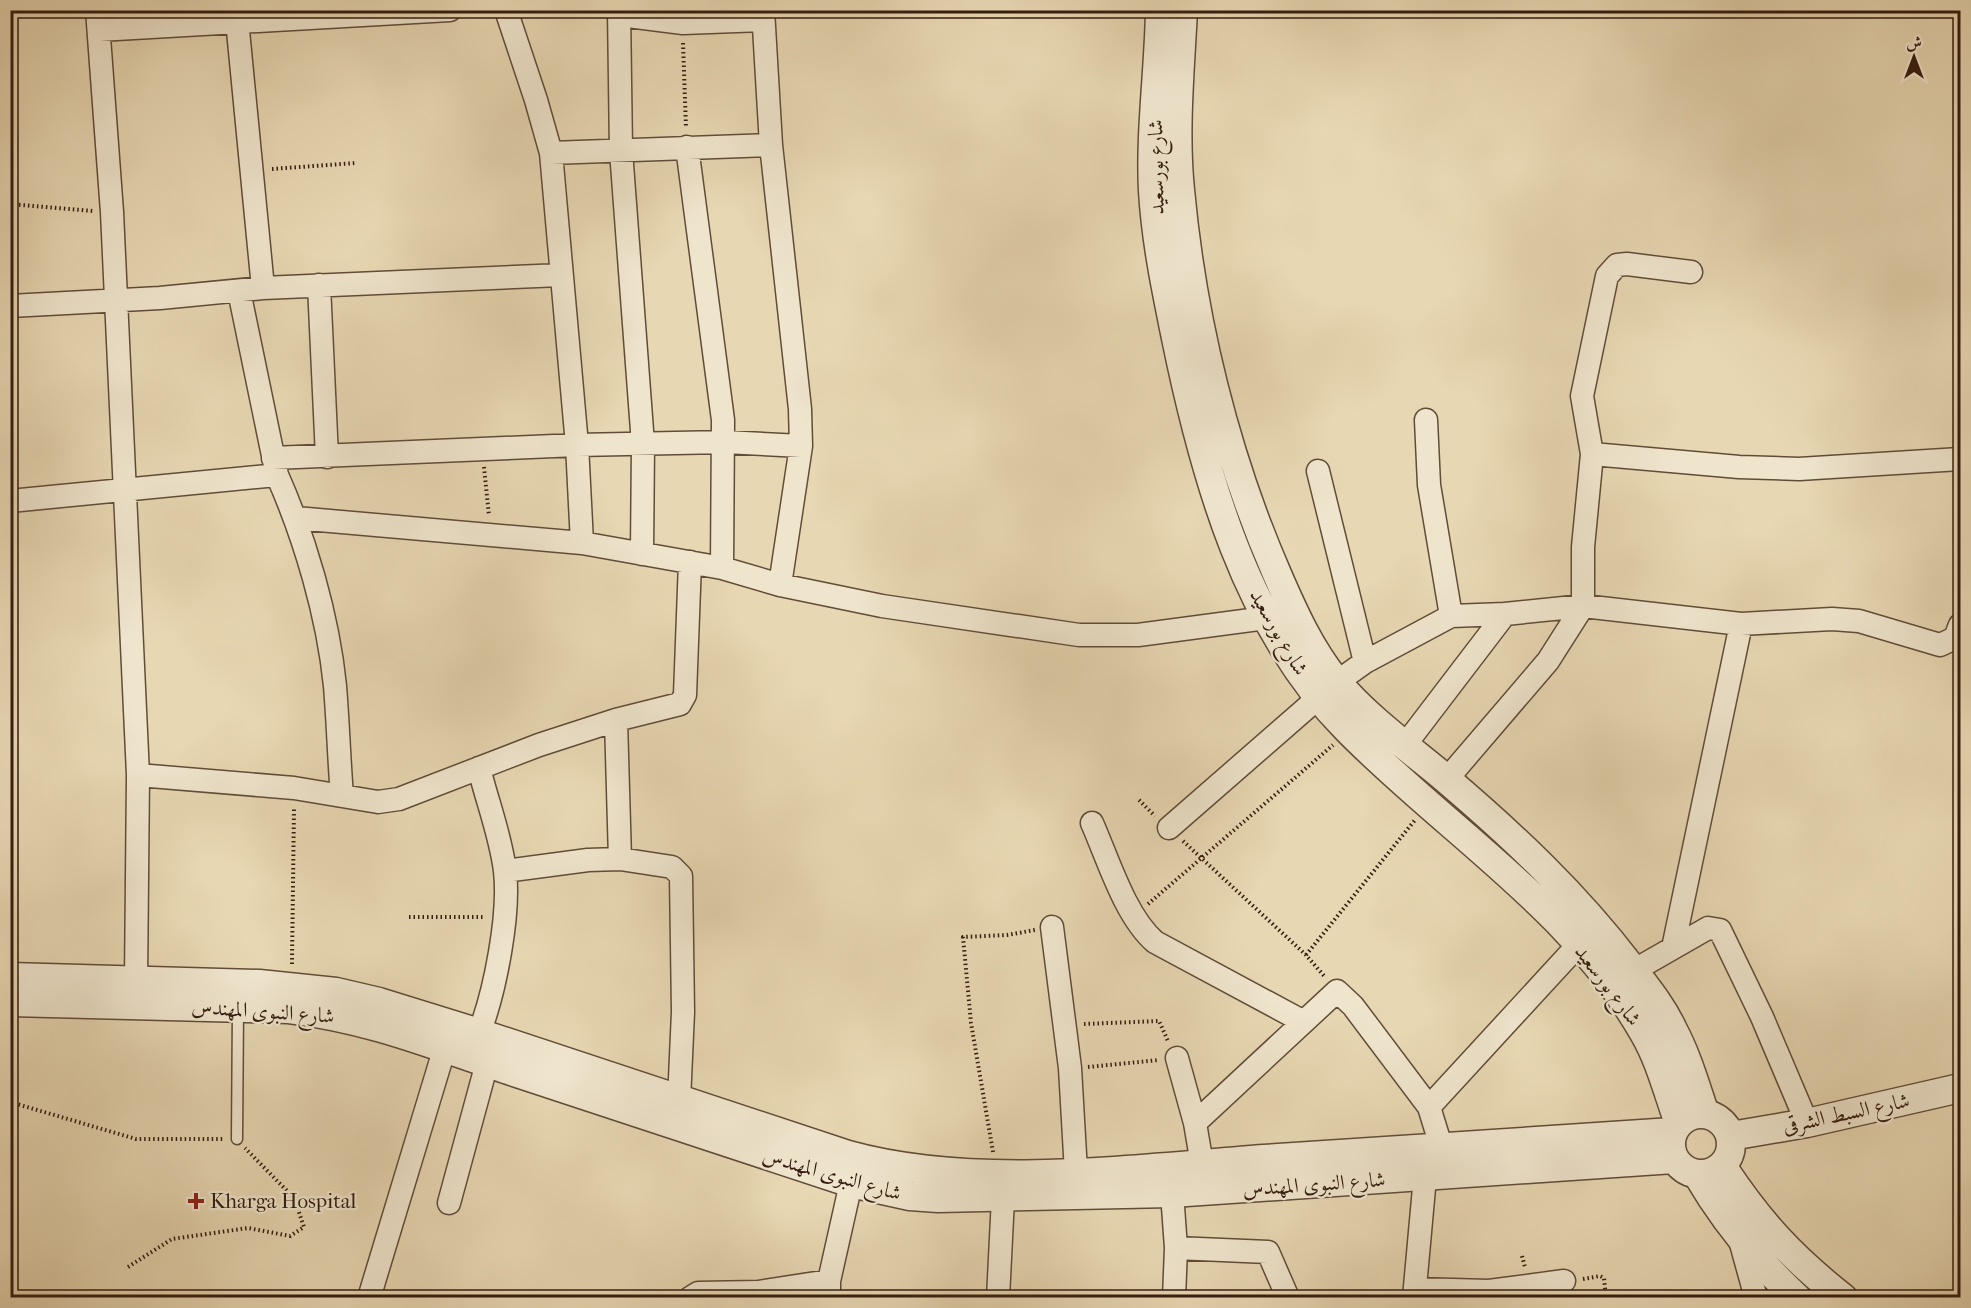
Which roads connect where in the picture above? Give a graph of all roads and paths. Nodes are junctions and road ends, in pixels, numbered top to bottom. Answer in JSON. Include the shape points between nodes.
{"nodes":[{"id":1,"x":450,"y":10,"type":"edge"},
{"id":2,"x":506,"y":10,"type":"edge"},
{"id":3,"x":1160,"y":10,"type":"edge"},
{"id":4,"x":1184,"y":10,"type":"edge"},
{"id":5,"x":619,"y":13,"type":"edge"},
{"id":6,"x":763,"y":15,"type":"edge"},
{"id":7,"x":236,"y":17,"type":"edge"},
{"id":8,"x":98,"y":20,"type":"edge"},
{"id":9,"x":683,"y":23,"type":"junction"},
{"id":10,"x":771,"y":145,"type":"junction"},
{"id":11,"x":687,"y":147,"type":"junction"},
{"id":12,"x":621,"y":151,"type":"junction"},
{"id":13,"x":551,"y":153,"type":"junction"},
{"id":14,"x":356,"y":163,"type":"dead end"},
{"id":15,"x":250,"y":170,"type":"junction"},
{"id":16,"x":10,"y":204,"type":"edge"},
{"id":17,"x":112,"y":212,"type":"junction"},
{"id":18,"x":1691,"y":272,"type":"dead end"},
{"id":19,"x":561,"y":275,"type":"junction"},
{"id":20,"x":319,"y":285,"type":"junction"},
{"id":21,"x":263,"y":288,"type":"junction"},
{"id":22,"x":239,"y":291,"type":"junction"},
{"id":23,"x":115,"y":300,"type":"junction"},
{"id":24,"x":10,"y":306,"type":"edge"},
{"id":25,"x":1426,"y":420,"type":"dead end"},
{"id":26,"x":725,"y":442,"type":"junction"},
{"id":27,"x":642,"y":444,"type":"junction"},
{"id":28,"x":577,"y":445,"type":"junction"},
{"id":29,"x":801,"y":446,"type":"junction"},
{"id":30,"x":482,"y":448,"type":"junction"},
{"id":31,"x":1592,"y":454,"type":"junction"},
{"id":32,"x":327,"y":457,"type":"junction"},
{"id":33,"x":1960,"y":459,"type":"edge"},
{"id":34,"x":275,"y":466,"type":"junction"},
{"id":35,"x":1318,"y":471,"type":"dead end"},
{"id":36,"x":123,"y":489,"type":"junction"},
{"id":37,"x":10,"y":501,"type":"edge"},
{"id":38,"x":296,"y":518,"type":"junction"},
{"id":39,"x":492,"y":536,"type":"junction"},
{"id":40,"x":582,"y":543,"type":"junction"},
{"id":41,"x":1249,"y":544,"type":"junction"},
{"id":42,"x":642,"y":554,"type":"junction"},
{"id":43,"x":690,"y":562,"type":"junction"},
{"id":44,"x":722,"y":568,"type":"junction"},
{"id":45,"x":780,"y":585,"type":"junction"},
{"id":46,"x":1583,"y":606,"type":"junction"},
{"id":47,"x":1505,"y":614,"type":"junction"},
{"id":48,"x":1451,"y":616,"type":"junction"},
{"id":49,"x":1266,"y":618,"type":"junction"},
{"id":50,"x":1741,"y":624,"type":"junction"},
{"id":51,"x":1960,"y":625,"type":"edge"},
{"id":52,"x":1365,"y":662,"type":"junction"},
{"id":53,"x":1327,"y":690,"type":"junction"},
{"id":54,"x":616,"y":720,"type":"junction"},
{"id":55,"x":1349,"y":731,"type":"junction"},
{"id":56,"x":1405,"y":745,"type":"junction"},
{"id":57,"x":479,"y":768,"type":"junction"},
{"id":58,"x":138,"y":775,"type":"junction"},
{"id":59,"x":1446,"y":779,"type":"junction"},
{"id":60,"x":294,"y":788,"type":"junction"},
{"id":61,"x":342,"y":796,"type":"junction"},
{"id":62,"x":1428,"y":804,"type":"junction"},
{"id":63,"x":1092,"y":823,"type":"dead end"},
{"id":64,"x":1169,"y":828,"type":"dead end"},
{"id":65,"x":1201,"y":858,"type":"junction"},
{"id":66,"x":620,"y":859,"type":"junction"},
{"id":67,"x":505,"y":871,"type":"junction"},
{"id":68,"x":504,"y":916,"type":"junction"},
{"id":69,"x":1134,"y":916,"type":"junction"},
{"id":70,"x":409,"y":918,"type":"dead end"},
{"id":71,"x":1052,"y":927,"type":"joint"},
{"id":72,"x":1579,"y":944,"type":"junction"},
{"id":73,"x":1673,"y":948,"type":"junction"},
{"id":74,"x":1306,"y":955,"type":"junction"},
{"id":75,"x":1633,"y":970,"type":"junction"},
{"id":76,"x":10,"y":977,"type":"edge"},
{"id":77,"x":136,"y":981,"type":"junction"},
{"id":78,"x":292,"y":986,"type":"junction"},
{"id":79,"x":1337,"y":991,"type":"junction"},
{"id":80,"x":10,"y":1002,"type":"edge"},
{"id":81,"x":238,"y":1007,"type":"junction"},
{"id":82,"x":1302,"y":1020,"type":"junction"},
{"id":83,"x":1064,"y":1024,"type":"junction"},
{"id":84,"x":479,"y":1033,"type":"junction"},
{"id":85,"x":445,"y":1047,"type":"junction"},
{"id":86,"x":1177,"y":1058,"type":"junction"},
{"id":87,"x":487,"y":1063,"type":"junction"},
{"id":88,"x":1070,"y":1068,"type":"junction"},
{"id":89,"x":1960,"y":1088,"type":"edge"},
{"id":90,"x":679,"y":1101,"type":"junction"},
{"id":91,"x":10,"y":1102,"type":"edge"},
{"id":92,"x":1429,"y":1107,"type":"junction"},
{"id":93,"x":1195,"y":1123,"type":"junction"},
{"id":94,"x":1807,"y":1123,"type":"junction"},
{"id":95,"x":237,"y":1139,"type":"junction"},
{"id":96,"x":1692,"y":1144,"type":"junction"},
{"id":97,"x":1441,"y":1146,"type":"junction"},
{"id":98,"x":1202,"y":1164,"type":"junction"},
{"id":99,"x":1076,"y":1172,"type":"junction"},
{"id":100,"x":1425,"y":1177,"type":"junction"},
{"id":101,"x":851,"y":1184,"type":"junction"},
{"id":102,"x":1000,"y":1186,"type":"junction"},
{"id":103,"x":1172,"y":1193,"type":"junction"},
{"id":104,"x":449,"y":1203,"type":"dead end"},
{"id":105,"x":1740,"y":1240,"type":"junction"},
{"id":106,"x":1176,"y":1248,"type":"junction"},
{"id":107,"x":128,"y":1267,"type":"dead end"},
{"id":108,"x":1564,"y":1281,"type":"joint"},
{"id":109,"x":829,"y":1289,"type":"edge"},
{"id":110,"x":1415,"y":1293,"type":"edge"},
{"id":111,"x":369,"y":1298,"type":"edge"},
{"id":112,"x":690,"y":1298,"type":"edge"},
{"id":113,"x":998,"y":1298,"type":"edge"},
{"id":114,"x":1174,"y":1298,"type":"edge"},
{"id":115,"x":1288,"y":1298,"type":"edge"},
{"id":116,"x":1606,"y":1298,"type":"edge"},
{"id":117,"x":1756,"y":1298,"type":"edge"},
{"id":118,"x":1797,"y":1298,"type":"edge"},
{"id":119,"x":1843,"y":1298,"type":"edge"}],
"edges":[{"from":1,"to":7,"type":"street"},
{"from":2,"to":13,"type":"street"},
{"from":3,"to":41,"type":"street","name":"شارع بورسعيد","via":[[1153,148],[1157,231],[1186,390],[1215,488]]},
{"from":4,"to":41,"type":"street","name":"شارع بورسعيد","via":[[1178,148],[1184,227],[1194,295],[1214,383],[1241,477]]},
{"from":5,"to":9,"type":"street"},
{"from":5,"to":12,"type":"street"},
{"from":6,"to":9,"type":"street"},
{"from":6,"to":10,"type":"street"},
{"from":7,"to":8,"type":"street"},
{"from":7,"to":15,"type":"street"},
{"from":8,"to":17,"type":"street"},
{"from":9,"to":11,"type":"path"},
{"from":10,"to":11,"type":"street"},
{"from":10,"to":29,"type":"street"},
{"from":11,"to":12,"type":"street"},
{"from":11,"to":26,"type":"street"},
{"from":12,"to":13,"type":"street"},
{"from":12,"to":27,"type":"street"},
{"from":13,"to":19,"type":"street"},
{"from":14,"to":15,"type":"path"},
{"from":15,"to":21,"type":"street"},
{"from":16,"to":17,"type":"path"},
{"from":17,"to":23,"type":"street"},
{"from":18,"to":31,"type":"street","via":[[1626,264],[1610,270],[1582,396]]},
{"from":19,"to":20,"type":"street"},
{"from":19,"to":28,"type":"street"},
{"from":20,"to":21,"type":"street"},
{"from":20,"to":32,"type":"street"},
{"from":21,"to":22,"type":"street"},
{"from":22,"to":23,"type":"street"},
{"from":22,"to":34,"type":"street"},
{"from":23,"to":24,"type":"street"},
{"from":23,"to":36,"type":"street"},
{"from":25,"to":48,"type":"street","via":[[1429,485]]},
{"from":26,"to":27,"type":"street"},
{"from":26,"to":29,"type":"street"},
{"from":26,"to":44,"type":"street"},
{"from":27,"to":28,"type":"street"},
{"from":27,"to":42,"type":"street"},
{"from":28,"to":30,"type":"street"},
{"from":28,"to":40,"type":"street"},
{"from":29,"to":45,"type":"street"},
{"from":30,"to":32,"type":"street"},
{"from":30,"to":39,"type":"path"},
{"from":31,"to":33,"type":"street","via":[[1799,469]]},
{"from":31,"to":46,"type":"street","via":[[1583,548]]},
{"from":32,"to":34,"type":"street"},
{"from":34,"to":36,"type":"street"},
{"from":34,"to":38,"type":"street"},
{"from":35,"to":52,"type":"street"},
{"from":36,"to":37,"type":"street"},
{"from":36,"to":58,"type":"street"},
{"from":38,"to":39,"type":"street"},
{"from":38,"to":61,"type":"street","via":[[330,655]]},
{"from":39,"to":40,"type":"street"},
{"from":40,"to":42,"type":"street"},
{"from":41,"to":49,"type":"street","name":"شارع بورسعيد"},
{"from":41,"to":53,"type":"street","name":"شارع بورسعيد","via":[[1317,654]]},
{"from":42,"to":43,"type":"street"},
{"from":43,"to":44,"type":"street"},
{"from":43,"to":54,"type":"street","via":[[684,698],[680,704],[665,709]]},
{"from":44,"to":45,"type":"street"},
{"from":45,"to":49,"type":"street","via":[[882,606],[1078,635],[1138,635]]},
{"from":46,"to":47,"type":"street"},
{"from":46,"to":50,"type":"street"},
{"from":46,"to":59,"type":"street","via":[[1548,660]]},
{"from":47,"to":48,"type":"street"},
{"from":47,"to":56,"type":"street"},
{"from":48,"to":52,"type":"street"},
{"from":49,"to":53,"type":"street","name":"شارع بورسعيد"},
{"from":50,"to":51,"type":"street","via":[[1859,621],[1940,645],[1955,638]]},
{"from":50,"to":73,"type":"street"},
{"from":52,"to":53,"type":"street"},
{"from":53,"to":55,"type":"street","name":"شارع بورسعيد"},
{"from":53,"to":56,"type":"street","name":"شارع بورسعيد"},
{"from":53,"to":64,"type":"street"},
{"from":54,"to":57,"type":"street"},
{"from":54,"to":66,"type":"street"},
{"from":55,"to":62,"type":"street","name":"شارع بورسعيد"},
{"from":55,"to":65,"type":"path"},
{"from":56,"to":59,"type":"street","name":"شارع بورسعيد"},
{"from":57,"to":61,"type":"street","via":[[399,799],[378,802]]},
{"from":57,"to":67,"type":"street"},
{"from":58,"to":60,"type":"street"},
{"from":58,"to":77,"type":"street"},
{"from":59,"to":75,"type":"street","name":"شارع بورسعيد","via":[[1564,886]]},
{"from":60,"to":61,"type":"street"},
{"from":60,"to":78,"type":"path"},
{"from":62,"to":72,"type":"street","name":"شارع بورسعيد","via":[[1507,872]]},
{"from":62,"to":74,"type":"path"},
{"from":63,"to":69,"type":"street"},
{"from":65,"to":69,"type":"path"},
{"from":65,"to":74,"type":"path"},
{"from":66,"to":67,"type":"street"},
{"from":66,"to":90,"type":"street","via":[[672,867],[681,876],[683,1012]]},
{"from":67,"to":68,"type":"street"},
{"from":68,"to":70,"type":"path"},
{"from":68,"to":84,"type":"street","via":[[491,1002]]},
{"from":69,"to":82,"type":"street","via":[[1155,942]]},
{"from":71,"to":83,"type":"street"},
{"from":71,"to":102,"type":"path","via":[[963,937],[970,1023]]},
{"from":72,"to":92,"type":"street"},
{"from":72,"to":96,"type":"street","name":"شارع بورسعيد","via":[[1646,1035]]},
{"from":73,"to":75,"type":"street"},
{"from":73,"to":94,"type":"street","via":[[1708,928],[1720,930]]},
{"from":74,"to":79,"type":"path"},
{"from":75,"to":96,"type":"street","name":"شارع بورسعيد","via":[[1673,1028]]},
{"from":76,"to":77,"type":"street","name":"شارع النبوى المهندس"},
{"from":77,"to":78,"type":"street","name":"شارع النبوى المهندس"},
{"from":78,"to":84,"type":"street","name":"شارع النبوى المهندس","via":[[380,1002]]},
{"from":79,"to":82,"type":"street"},
{"from":79,"to":92,"type":"street","via":[[1353,1006]]},
{"from":80,"to":81,"type":"street","name":"شارع النبوى المهندس"},
{"from":81,"to":85,"type":"street","name":"شارع النبوى المهندس","via":[[332,1014]]},
{"from":81,"to":95,"type":"lane"},
{"from":82,"to":93,"type":"street"},
{"from":83,"to":86,"type":"path","via":[[1159,1020]]},
{"from":83,"to":88,"type":"street"},
{"from":84,"to":90,"type":"street","name":"شارع النبوى المهندس"},
{"from":85,"to":87,"type":"street","name":"شارع النبوى المهندس"},
{"from":85,"to":111,"type":"street"},
{"from":86,"to":88,"type":"path"},
{"from":86,"to":93,"type":"street"},
{"from":87,"to":101,"type":"street","name":"شارع النبوى المهندس"},
{"from":87,"to":104,"type":"street"},
{"from":88,"to":99,"type":"street"},
{"from":89,"to":94,"type":"street","name":"شارع السبط الشرقى"},
{"from":90,"to":102,"type":"street","name":"شارع النبوى المهندس","via":[[877,1163]]},
{"from":91,"to":95,"type":"path","via":[[136,1139]]},
{"from":92,"to":97,"type":"street"},
{"from":93,"to":98,"type":"street"},
{"from":94,"to":96,"type":"street","name":"شارع السبط الشرقى","via":[[1731,1136],[1728,1157]]},
{"from":95,"to":107,"type":"path","via":[[294,1198],[304,1227],[290,1236],[248,1228],[172,1239]]},
{"from":96,"to":97,"type":"street","name":"شارع النبوى المهندس"},
{"from":96,"to":100,"type":"street","name":"شارع النبوى المهندس"},
{"from":96,"to":105,"type":"street","name":"شارع بورسعيد","via":[[1721,1215]]},
{"from":96,"to":119,"type":"street","name":"شارع بورسعيد","via":[[1794,1258]]},
{"from":97,"to":98,"type":"street","name":"شارع النبوى المهندس"},
{"from":98,"to":99,"type":"street","name":"شارع النبوى المهندس"},
{"from":99,"to":102,"type":"street","name":"شارع النبوى المهندس"},
{"from":100,"to":103,"type":"street","name":"شارع النبوى المهندس"},
{"from":100,"to":110,"type":"street"},
{"from":101,"to":102,"type":"street","name":"شارع النبوى المهندس","via":[[910,1196]]},
{"from":101,"to":109,"type":"street"},
{"from":102,"to":103,"type":"street","name":"شارع النبوى المهندس"},
{"from":102,"to":113,"type":"street"},
{"from":103,"to":106,"type":"street"},
{"from":105,"to":117,"type":"street"},
{"from":105,"to":118,"type":"street","name":"شارع بورسعيد"},
{"from":106,"to":114,"type":"street"},
{"from":106,"to":115,"type":"street","via":[[1268,1252]]},
{"from":108,"to":110,"type":"street","via":[[1489,1291]]},
{"from":108,"to":116,"type":"path","via":[[1600,1276],[1606,1283]]},
{"from":109,"to":112,"type":"street","via":[[698,1293]]}]}
